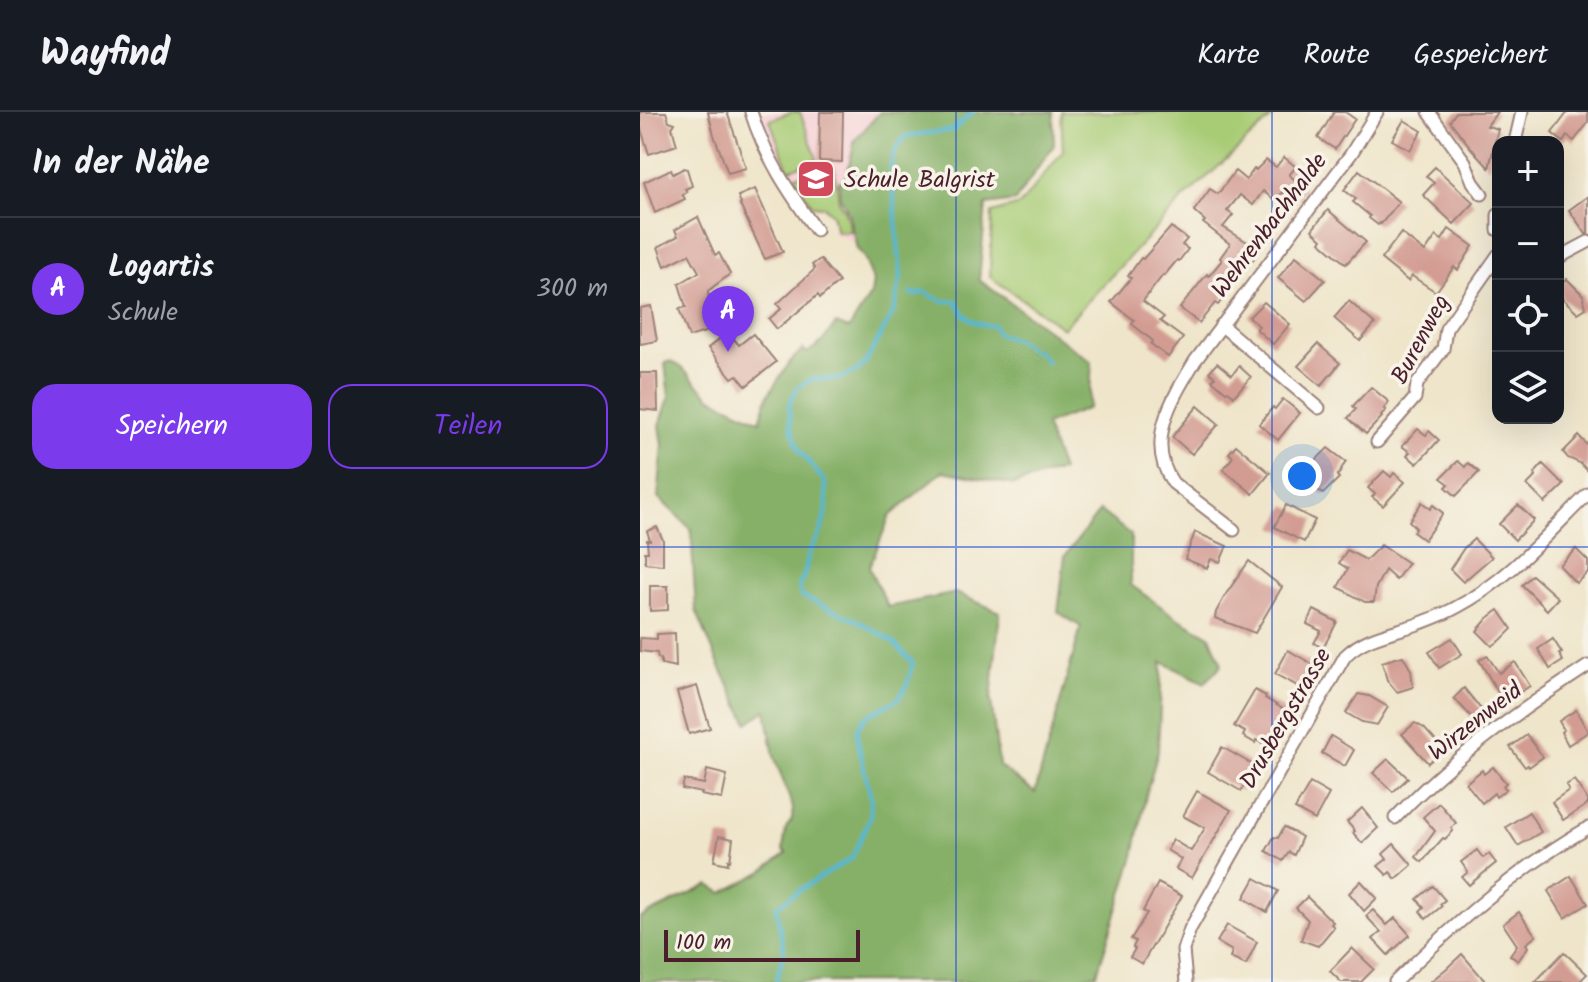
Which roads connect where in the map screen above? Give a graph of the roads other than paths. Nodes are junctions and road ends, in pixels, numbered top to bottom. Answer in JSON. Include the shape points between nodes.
{"nodes":[{"id":1,"x":751,"y":112,"type":"edge"},
{"id":2,"x":1377,"y":112,"type":"edge"},
{"id":3,"x":1429,"y":112,"type":"edge"},
{"id":4,"x":1522,"y":112,"type":"edge"},
{"id":5,"x":1516,"y":136,"type":"edge"},
{"id":6,"x":1482,"y":194,"type":"dead end"},
{"id":7,"x":816,"y":230,"type":"dead end"},
{"id":8,"x":1588,"y":242,"type":"edge"},
{"id":9,"x":1564,"y":255,"type":"edge"},
{"id":10,"x":1492,"y":264,"type":"edge"},
{"id":11,"x":1221,"y":325,"type":"junction"},
{"id":12,"x":1319,"y":408,"type":"dead end"},
{"id":13,"x":1377,"y":442,"type":"dead end"},
{"id":14,"x":1588,"y":494,"type":"edge"},
{"id":15,"x":1234,"y":530,"type":"dead end"},
{"id":16,"x":1588,"y":666,"type":"edge"},
{"id":17,"x":1395,"y":818,"type":"dead end"},
{"id":18,"x":1588,"y":828,"type":"edge"},
{"id":19,"x":1186,"y":982,"type":"edge"},
{"id":20,"x":1395,"y":982,"type":"edge"}],
"edges":[{"from":1,"to":7,"type":"street","via":[[774,169]]},
{"from":2,"to":11,"type":"street","name":"Wehrenbachhalde"},
{"from":3,"to":6,"type":"street"},
{"from":4,"to":5,"type":"street"},
{"from":8,"to":9,"type":"street"},
{"from":10,"to":13,"type":"street","name":"Burenweg","via":[[1446,329],[1443,349],[1417,384],[1415,398]]},
{"from":11,"to":12,"type":"street","name":"Wehrenbachhalde"},
{"from":11,"to":15,"type":"street","name":"Wehrenbachhalde","via":[[1179,388],[1166,416],[1160,453],[1173,483]]},
{"from":14,"to":19,"type":"street","name":"Drusbergstrasse","via":[[1495,584],[1440,615],[1369,639],[1345,656],[1190,929],[1183,950]]},
{"from":16,"to":17,"type":"street","name":"Wirzenweid","via":[[1486,736]]},
{"from":18,"to":20,"type":"street","via":[[1470,912]]}]}
